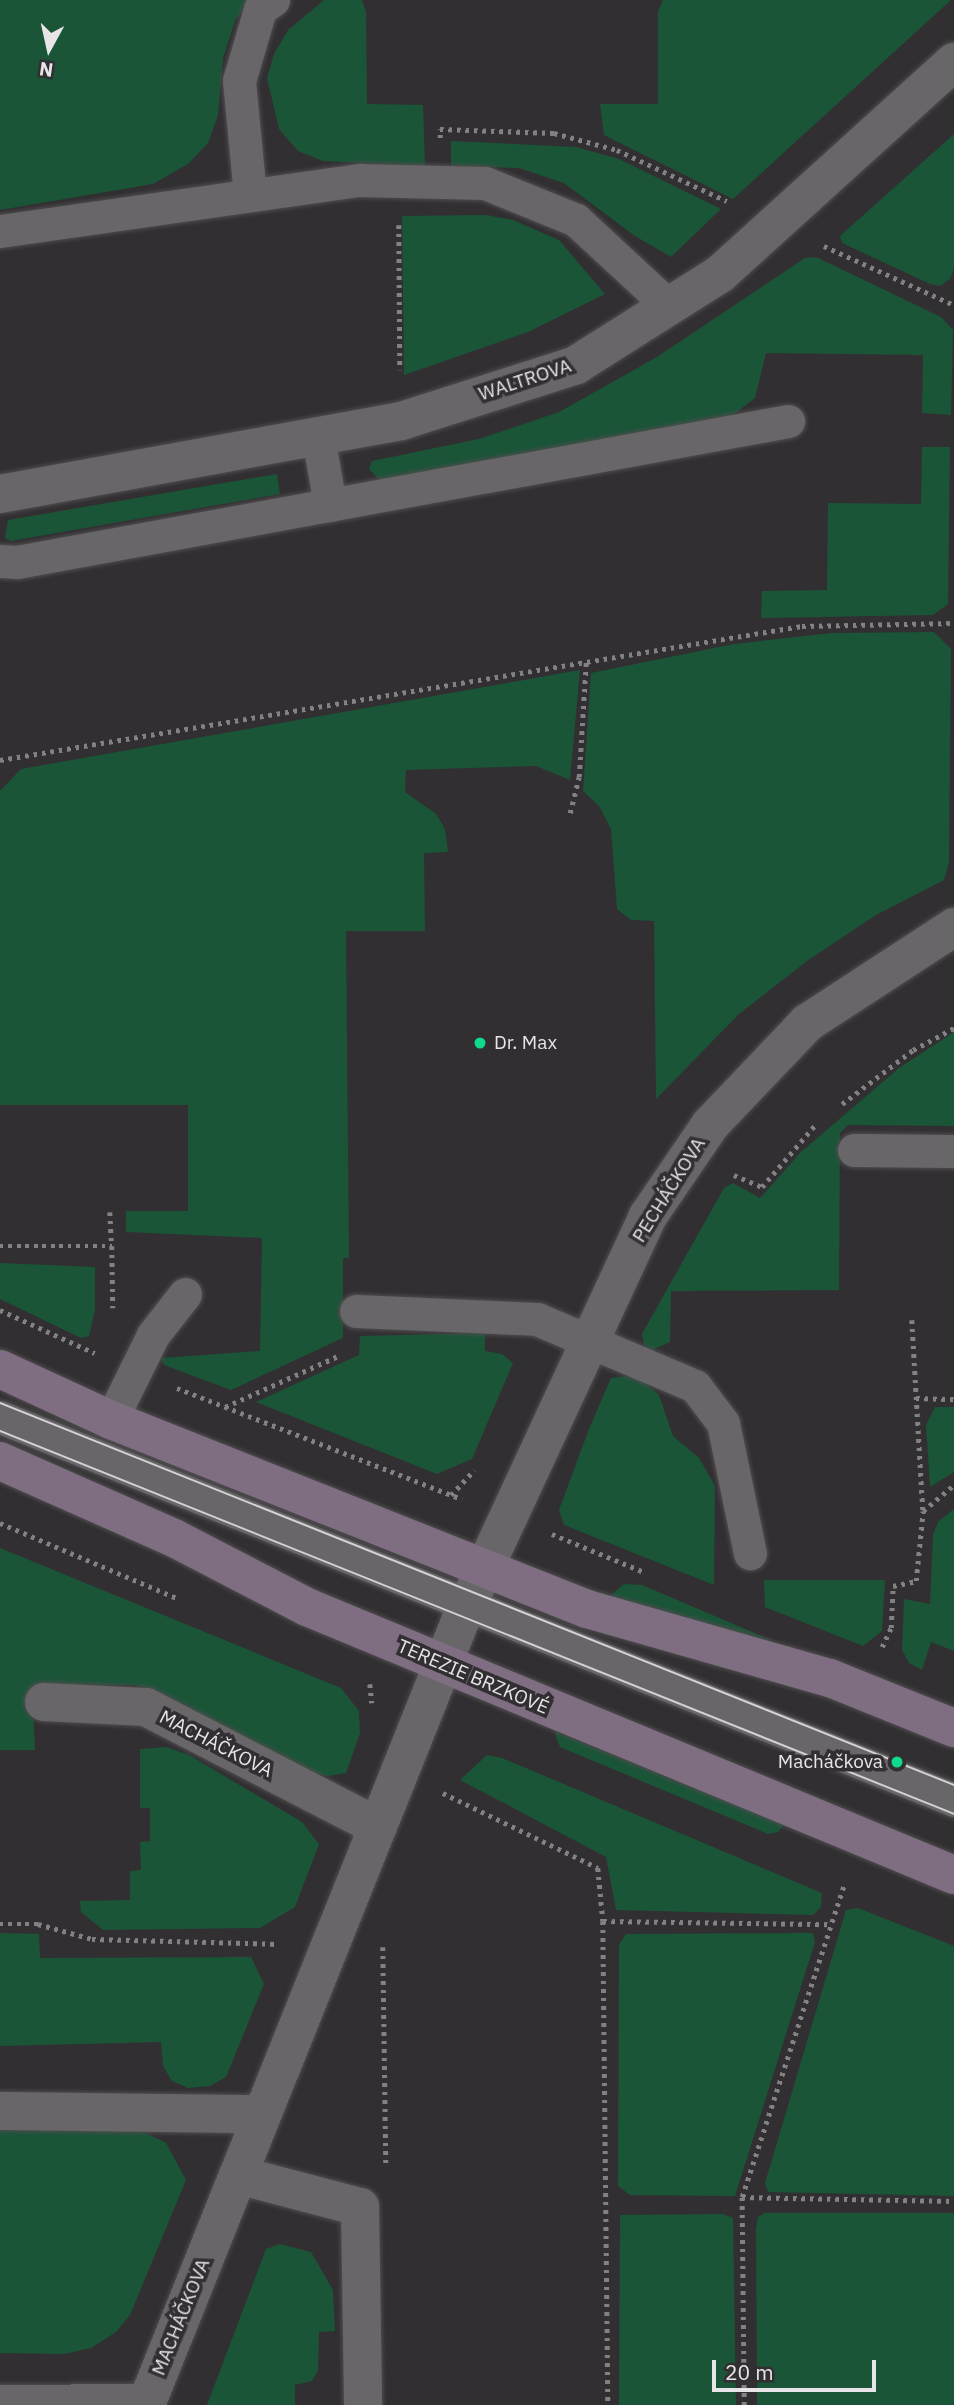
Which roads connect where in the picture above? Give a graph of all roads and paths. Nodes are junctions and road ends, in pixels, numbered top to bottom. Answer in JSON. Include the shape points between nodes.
{"nodes":[{"id":1,"x":273,"y":0,"type":"edge"},
{"id":2,"x":954,"y":62,"type":"edge"},
{"id":3,"x":398,"y":182,"type":"junction"},
{"id":4,"x":438,"y":182,"type":"junction"},
{"id":5,"x":250,"y":195,"type":"junction"},
{"id":6,"x":776,"y":224,"type":"junction"},
{"id":7,"x":0,"y":231,"type":"edge"},
{"id":8,"x":954,"y":305,"type":"edge"},
{"id":9,"x":669,"y":306,"type":"junction"},
{"id":10,"x":401,"y":421,"type":"junction"},
{"id":11,"x":788,"y":421,"type":"dead end"},
{"id":12,"x":318,"y":436,"type":"junction"},
{"id":13,"x":0,"y":494,"type":"edge"},
{"id":14,"x":330,"y":505,"type":"junction"},
{"id":15,"x":0,"y":561,"type":"edge"},
{"id":16,"x":954,"y":624,"type":"edge"},
{"id":17,"x":586,"y":662,"type":"junction"},
{"id":18,"x":0,"y":760,"type":"edge"},
{"id":19,"x":570,"y":813,"type":"dead end"},
{"id":20,"x":954,"y":927,"type":"edge"},
{"id":21,"x":954,"y":1028,"type":"edge"},
{"id":22,"x":840,"y":1105,"type":"dead end"},
{"id":23,"x":819,"y":1121,"type":"dead end"},
{"id":24,"x":854,"y":1150,"type":"dead end"},
{"id":25,"x":954,"y":1151,"type":"edge"},
{"id":26,"x":726,"y":1176,"type":"dead end"},
{"id":27,"x":110,"y":1212,"type":"dead end"},
{"id":28,"x":0,"y":1246,"type":"edge"},
{"id":29,"x":112,"y":1247,"type":"junction"},
{"id":30,"x":185,"y":1294,"type":"dead end"},
{"id":31,"x":356,"y":1311,"type":"joint"},
{"id":32,"x":114,"y":1317,"type":"dead end"},
{"id":33,"x":912,"y":1320,"type":"dead end"},
{"id":34,"x":589,"y":1341,"type":"junction"},
{"id":35,"x":0,"y":1369,"type":"edge"},
{"id":36,"x":916,"y":1398,"type":"junction"},
{"id":37,"x":954,"y":1399,"type":"edge"},
{"id":38,"x":225,"y":1407,"type":"dead end"},
{"id":39,"x":0,"y":1417,"type":"edge"},
{"id":40,"x":111,"y":1420,"type":"junction"},
{"id":41,"x":0,"y":1461,"type":"edge"},
{"id":42,"x":954,"y":1485,"type":"edge"},
{"id":43,"x":923,"y":1511,"type":"junction"},
{"id":44,"x":750,"y":1553,"type":"dead end"},
{"id":45,"x":484,"y":1567,"type":"junction"},
{"id":46,"x":464,"y":1613,"type":"junction"},
{"id":47,"x":880,"y":1651,"type":"dead end"},
{"id":48,"x":442,"y":1665,"type":"junction"},
{"id":49,"x":44,"y":1702,"type":"dead end"},
{"id":50,"x":954,"y":1728,"type":"edge"},
{"id":51,"x":436,"y":1790,"type":"dead end"},
{"id":52,"x":954,"y":1800,"type":"edge"},
{"id":53,"x":378,"y":1827,"type":"junction"},
{"id":54,"x":954,"y":1875,"type":"edge"},
{"id":55,"x":846,"y":1878,"type":"dead end"},
{"id":56,"x":603,"y":1922,"type":"junction"},
{"id":57,"x":0,"y":1924,"type":"edge"},
{"id":58,"x":831,"y":1924,"type":"junction"},
{"id":59,"x":291,"y":1944,"type":"dead end"},
{"id":60,"x":0,"y":2111,"type":"edge"},
{"id":61,"x":262,"y":2114,"type":"junction"},
{"id":62,"x":238,"y":2175,"type":"junction"},
{"id":63,"x":742,"y":2197,"type":"junction"},
{"id":64,"x":954,"y":2200,"type":"edge"},
{"id":65,"x":0,"y":2404,"type":"edge"},
{"id":66,"x":146,"y":2404,"type":"edge"},
{"id":67,"x":363,"y":2405,"type":"edge"},
{"id":68,"x":608,"y":2405,"type":"edge"},
{"id":69,"x":744,"y":2405,"type":"edge"}],
"edges":[{"from":1,"to":5,"type":"lane","via":[[260,9],[239,81]]},
{"from":2,"to":6,"type":"street","name":"WALTROVA"},
{"from":3,"to":4,"type":"lane"},
{"from":3,"to":5,"type":"lane","via":[[360,180]]},
{"from":3,"to":10,"type":"path"},
{"from":4,"to":6,"type":"path","via":[[440,130],[554,134],[617,150]]},
{"from":4,"to":9,"type":"lane","via":[[485,183],[576,220]]},
{"from":5,"to":7,"type":"lane"},
{"from":6,"to":8,"type":"path"},
{"from":6,"to":9,"type":"street","name":"WALTROVA","via":[[720,274]]},
{"from":9,"to":10,"type":"street","name":"WALTROVA","via":[[576,365]]},
{"from":10,"to":12,"type":"street","name":"WALTROVA"},
{"from":11,"to":14,"type":"lane"},
{"from":12,"to":13,"type":"street","name":"WALTROVA"},
{"from":12,"to":14,"type":"lane"},
{"from":14,"to":15,"type":"lane","via":[[17,562]]},
{"from":16,"to":17,"type":"path","via":[[802,626]]},
{"from":17,"to":18,"type":"path"},
{"from":17,"to":19,"type":"path","via":[[579,777]]},
{"from":20,"to":34,"type":"street","name":"PECHÁČKOVA","via":[[807,1023],[710,1125],[648,1216]]},
{"from":21,"to":22,"type":"path","via":[[912,1050]]},
{"from":23,"to":26,"type":"path","via":[[762,1187]]},
{"from":24,"to":25,"type":"lane"},
{"from":27,"to":29,"type":"path"},
{"from":28,"to":29,"type":"path"},
{"from":29,"to":32,"type":"path"},
{"from":30,"to":40,"type":"lane","via":[[153,1335]]},
{"from":31,"to":34,"type":"lane","via":[[537,1319]]},
{"from":31,"to":38,"type":"path","via":[[349,1351]]},
{"from":33,"to":36,"type":"path"},
{"from":34,"to":44,"type":"lane","via":[[695,1386],[723,1423]]},
{"from":34,"to":45,"type":"street","name":"PECHÁČKOVA"},
{"from":35,"to":40,"type":"street"},
{"from":36,"to":37,"type":"path"},
{"from":36,"to":43,"type":"path"},
{"from":39,"to":46,"type":"lane"},
{"from":40,"to":45,"type":"street"},
{"from":41,"to":48,"type":"street","name":"TEREZIE BRZKOVÉ","via":[[174,1538],[307,1607]]},
{"from":42,"to":43,"type":"path"},
{"from":43,"to":47,"type":"path","via":[[916,1581],[894,1586],[891,1628]]},
{"from":45,"to":46,"type":"street","name":"PECHÁČKOVA"},
{"from":45,"to":50,"type":"street","via":[[587,1609],[830,1678]]},
{"from":46,"to":48,"type":"street","name":"MACHÁČKOVA"},
{"from":46,"to":52,"type":"lane"},
{"from":48,"to":53,"type":"street","name":"MACHÁČKOVA"},
{"from":48,"to":54,"type":"street","name":"TEREZIE BRZKOVÉ"},
{"from":49,"to":53,"type":"street","name":"MACHÁČKOVA","via":[[146,1707]]},
{"from":51,"to":56,"type":"path","via":[[598,1868]]},
{"from":53,"to":61,"type":"street","name":"MACHÁČKOVA"},
{"from":55,"to":58,"type":"path"},
{"from":56,"to":58,"type":"path"},
{"from":56,"to":68,"type":"path"},
{"from":57,"to":59,"type":"path","via":[[38,1924],[92,1939]]},
{"from":58,"to":63,"type":"path"},
{"from":60,"to":61,"type":"street"},
{"from":61,"to":62,"type":"street","name":"MACHÁČKOVA"},
{"from":62,"to":66,"type":"street","name":"MACHÁČKOVA"},
{"from":62,"to":67,"type":"street","via":[[360,2207]]},
{"from":63,"to":64,"type":"path"},
{"from":63,"to":69,"type":"path"},
{"from":65,"to":66,"type":"street","name":"MACHÁČKOVA"}]}
